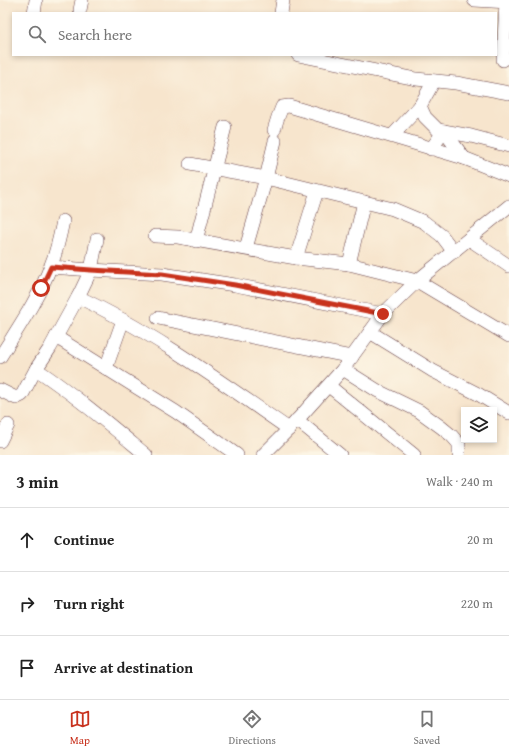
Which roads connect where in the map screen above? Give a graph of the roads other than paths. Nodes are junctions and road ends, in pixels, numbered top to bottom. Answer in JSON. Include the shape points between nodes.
{"nodes":[{"id":1,"x":36,"y":0,"type":"edge"},
{"id":2,"x":283,"y":0,"type":"edge"},
{"id":3,"x":474,"y":0,"type":"edge"},
{"id":4,"x":508,"y":2,"type":"edge"},
{"id":5,"x":34,"y":12,"type":"edge"},
{"id":6,"x":281,"y":12,"type":"edge"},
{"id":7,"x":303,"y":56,"type":"edge"},
{"id":8,"x":504,"y":60,"type":"dead end"},
{"id":9,"x":434,"y":81,"type":"junction"},
{"id":10,"x":509,"y":93,"type":"edge"},
{"id":11,"x":420,"y":106,"type":"junction"},
{"id":12,"x":225,"y":127,"type":"dead end"},
{"id":13,"x":444,"y":131,"type":"junction"},
{"id":14,"x":392,"y":136,"type":"junction"},
{"id":15,"x":509,"y":146,"type":"edge"},
{"id":16,"x":432,"y":149,"type":"junction"},
{"id":17,"x":464,"y":158,"type":"junction"},
{"id":18,"x":190,"y":164,"type":"dead end"},
{"id":19,"x":214,"y":167,"type":"junction"},
{"id":20,"x":509,"y":176,"type":"edge"},
{"id":21,"x":266,"y":178,"type":"junction"},
{"id":22,"x":317,"y":191,"type":"junction"},
{"id":23,"x":364,"y":202,"type":"junction"},
{"id":24,"x":509,"y":206,"type":"edge"},
{"id":25,"x":63,"y":221,"type":"dead end"},
{"id":26,"x":155,"y":236,"type":"dead end"},
{"id":27,"x":97,"y":239,"type":"dead end"},
{"id":28,"x":469,"y":239,"type":"junction"},
{"id":29,"x":196,"y":241,"type":"junction"},
{"id":30,"x":246,"y":248,"type":"junction"},
{"id":31,"x":454,"y":252,"type":"junction"},
{"id":32,"x":296,"y":258,"type":"junction"},
{"id":33,"x":349,"y":264,"type":"junction"},
{"id":34,"x":509,"y":266,"type":"edge"},
{"id":35,"x":51,"y":267,"type":"junction"},
{"id":36,"x":91,"y":270,"type":"junction"},
{"id":37,"x":417,"y":281,"type":"junction"},
{"id":38,"x":78,"y":297,"type":"junction"},
{"id":39,"x":383,"y":314,"type":"junction"},
{"id":40,"x":158,"y":318,"type":"dead end"},
{"id":41,"x":123,"y":320,"type":"junction"},
{"id":42,"x":370,"y":332,"type":"junction"},
{"id":43,"x":509,"y":336,"type":"edge"},
{"id":44,"x":56,"y":337,"type":"junction"},
{"id":45,"x":0,"y":357,"type":"edge"},
{"id":46,"x":352,"y":357,"type":"junction"},
{"id":47,"x":106,"y":368,"type":"junction"},
{"id":48,"x":36,"y":369,"type":"junction"},
{"id":49,"x":343,"y":369,"type":"junction"},
{"id":50,"x":328,"y":386,"type":"junction"},
{"id":51,"x":0,"y":390,"type":"edge"},
{"id":52,"x":509,"y":413,"type":"edge"},
{"id":53,"x":8,"y":425,"type":"dead end"},
{"id":54,"x":293,"y":425,"type":"junction"},
{"id":55,"x":0,"y":441,"type":"edge"},
{"id":56,"x":269,"y":453,"type":"edge"},
{"id":57,"x":146,"y":455,"type":"edge"},
{"id":58,"x":237,"y":455,"type":"edge"},
{"id":59,"x":340,"y":455,"type":"edge"},
{"id":60,"x":414,"y":455,"type":"edge"},
{"id":61,"x":459,"y":455,"type":"edge"}],
"edges":[{"from":1,"to":5,"type":"street"},
{"from":2,"to":6,"type":"street"},
{"from":3,"to":4,"type":"street"},
{"from":4,"to":8,"type":"street"},
{"from":7,"to":9,"type":"street"},
{"from":9,"to":10,"type":"street","via":[[456,82]]},
{"from":9,"to":11,"type":"street"},
{"from":11,"to":13,"type":"street","via":[[432,125]]},
{"from":11,"to":14,"type":"street"},
{"from":12,"to":19,"type":"street"},
{"from":13,"to":15,"type":"street"},
{"from":13,"to":16,"type":"street"},
{"from":13,"to":17,"type":"street"},
{"from":14,"to":16,"type":"street"},
{"from":14,"to":21,"type":"street","via":[[285,105],[278,117]]},
{"from":16,"to":17,"type":"street"},
{"from":17,"to":20,"type":"street"},
{"from":18,"to":19,"type":"street"},
{"from":19,"to":21,"type":"street"},
{"from":19,"to":29,"type":"street"},
{"from":21,"to":22,"type":"street"},
{"from":21,"to":30,"type":"street"},
{"from":22,"to":23,"type":"street"},
{"from":22,"to":32,"type":"street"},
{"from":23,"to":31,"type":"street","via":[[393,209],[424,222],[442,236]]},
{"from":23,"to":33,"type":"street"},
{"from":24,"to":28,"type":"street"},
{"from":25,"to":35,"type":"street"},
{"from":26,"to":29,"type":"street"},
{"from":27,"to":36,"type":"street"},
{"from":28,"to":31,"type":"street"},
{"from":28,"to":34,"type":"street"},
{"from":29,"to":30,"type":"street"},
{"from":30,"to":32,"type":"street"},
{"from":31,"to":37,"type":"street"},
{"from":32,"to":33,"type":"street"},
{"from":33,"to":37,"type":"street"},
{"from":35,"to":36,"type":"street"},
{"from":35,"to":45,"type":"street"},
{"from":36,"to":38,"type":"street"},
{"from":36,"to":39,"type":"street","via":[[152,272]]},
{"from":37,"to":39,"type":"street"},
{"from":37,"to":43,"type":"street"},
{"from":38,"to":41,"type":"street"},
{"from":38,"to":44,"type":"street"},
{"from":39,"to":42,"type":"street"},
{"from":40,"to":46,"type":"street"},
{"from":41,"to":47,"type":"street"},
{"from":41,"to":54,"type":"street"},
{"from":42,"to":46,"type":"street"},
{"from":42,"to":52,"type":"street"},
{"from":44,"to":47,"type":"street"},
{"from":44,"to":48,"type":"street"},
{"from":46,"to":49,"type":"street"},
{"from":47,"to":58,"type":"street","via":[[176,412]]},
{"from":48,"to":51,"type":"street","via":[[22,395],[16,398]]},
{"from":48,"to":57,"type":"street","via":[[79,399]]},
{"from":49,"to":50,"type":"street"},
{"from":49,"to":61,"type":"street","via":[[378,391],[419,411],[452,436],[459,444]]},
{"from":50,"to":54,"type":"street"},
{"from":50,"to":60,"type":"street"},
{"from":53,"to":55,"type":"street"},
{"from":54,"to":56,"type":"street"},
{"from":54,"to":59,"type":"street"}]}
